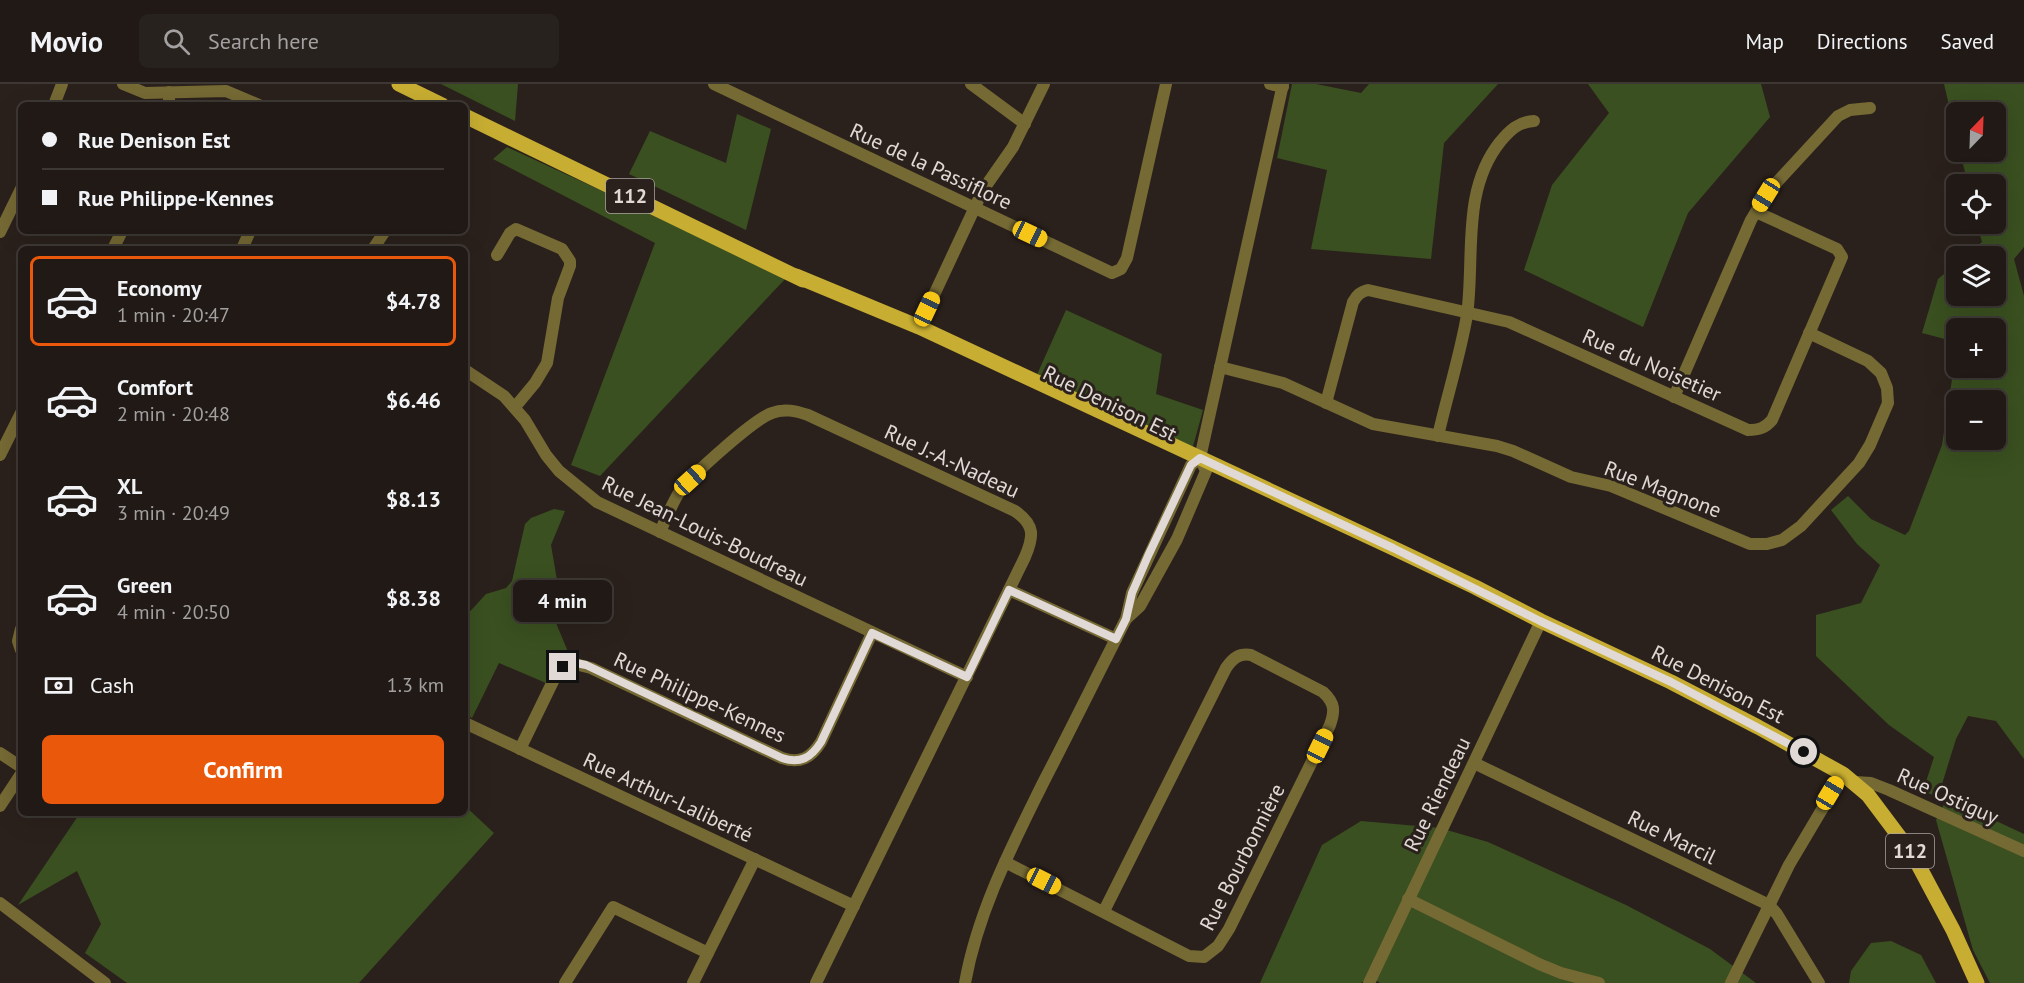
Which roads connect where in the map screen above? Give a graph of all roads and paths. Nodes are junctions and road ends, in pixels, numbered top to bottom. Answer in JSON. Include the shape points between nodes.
{"nodes":[{"id":1,"x":62,"y":84,"type":"edge"},
{"id":2,"x":123,"y":84,"type":"edge"},
{"id":3,"x":399,"y":84,"type":"edge"},
{"id":4,"x":714,"y":84,"type":"edge"},
{"id":5,"x":971,"y":84,"type":"edge"},
{"id":6,"x":1044,"y":84,"type":"edge"},
{"id":7,"x":1166,"y":84,"type":"edge"},
{"id":8,"x":1279,"y":85,"type":"edge"},
{"id":9,"x":169,"y":92,"type":"junction"},
{"id":10,"x":55,"y":102,"type":"edge"},
{"id":11,"x":169,"y":102,"type":"edge"},
{"id":12,"x":251,"y":102,"type":"edge"},
{"id":13,"x":436,"y":102,"type":"edge"},
{"id":14,"x":1870,"y":108,"type":"dead end"},
{"id":15,"x":468,"y":117,"type":"edge"},
{"id":16,"x":1534,"y":121,"type":"dead end"},
{"id":17,"x":1025,"y":124,"type":"junction"},
{"id":18,"x":18,"y":195,"type":"edge"},
{"id":19,"x":974,"y":208,"type":"junction"},
{"id":20,"x":1755,"y":212,"type":"junction"},
{"id":21,"x":0,"y":231,"type":"edge"},
{"id":22,"x":497,"y":255,"type":"dead end"},
{"id":23,"x":796,"y":276,"type":"junction"},
{"id":24,"x":1467,"y":311,"type":"junction"},
{"id":25,"x":919,"y":327,"type":"junction"},
{"id":26,"x":1809,"y":333,"type":"junction"},
{"id":27,"x":1221,"y":367,"type":"junction"},
{"id":28,"x":468,"y":372,"type":"edge"},
{"id":29,"x":1674,"y":396,"type":"junction"},
{"id":30,"x":1326,"y":403,"type":"junction"},
{"id":31,"x":515,"y":407,"type":"junction"},
{"id":32,"x":18,"y":419,"type":"edge"},
{"id":33,"x":1438,"y":436,"type":"junction"},
{"id":34,"x":0,"y":455,"type":"edge"},
{"id":35,"x":1199,"y":465,"type":"junction"},
{"id":36,"x":660,"y":532,"type":"junction"},
{"id":37,"x":1009,"y":590,"type":"junction"},
{"id":38,"x":1126,"y":619,"type":"junction"},
{"id":39,"x":1540,"y":621,"type":"junction"},
{"id":40,"x":872,"y":633,"type":"junction"},
{"id":41,"x":1116,"y":639,"type":"junction"},
{"id":42,"x":967,"y":677,"type":"junction"},
{"id":43,"x":468,"y":724,"type":"edge"},
{"id":44,"x":520,"y":749,"type":"junction"},
{"id":45,"x":0,"y":753,"type":"edge"},
{"id":46,"x":1474,"y":763,"type":"junction"},
{"id":47,"x":18,"y":764,"type":"edge"},
{"id":48,"x":1849,"y":778,"type":"junction"},
{"id":49,"x":18,"y":779,"type":"edge"},
{"id":50,"x":0,"y":806,"type":"edge"},
{"id":51,"x":2024,"y":851,"type":"edge"},
{"id":52,"x":755,"y":859,"type":"junction"},
{"id":53,"x":1005,"y":862,"type":"junction"},
{"id":54,"x":1408,"y":899,"type":"junction"},
{"id":55,"x":0,"y":903,"type":"edge"},
{"id":56,"x":1768,"y":905,"type":"junction"},
{"id":57,"x":854,"y":906,"type":"junction"},
{"id":58,"x":1104,"y":911,"type":"junction"},
{"id":59,"x":708,"y":953,"type":"junction"},
{"id":60,"x":105,"y":983,"type":"edge"},
{"id":61,"x":565,"y":983,"type":"edge"},
{"id":62,"x":693,"y":983,"type":"edge"},
{"id":63,"x":816,"y":983,"type":"edge"},
{"id":64,"x":966,"y":983,"type":"edge"},
{"id":65,"x":1369,"y":983,"type":"edge"},
{"id":66,"x":1599,"y":983,"type":"edge"},
{"id":67,"x":1731,"y":983,"type":"edge"},
{"id":68,"x":1819,"y":983,"type":"edge"},
{"id":69,"x":1977,"y":983,"type":"edge"}],
"edges":[{"from":1,"to":10,"type":"street"},
{"from":2,"to":9,"type":"street","via":[[145,93]]},
{"from":3,"to":13,"type":"main road"},
{"from":4,"to":19,"type":"street","name":"Rue de la Passiflore"},
{"from":5,"to":17,"type":"street"},
{"from":6,"to":17,"type":"street"},
{"from":7,"to":19,"type":"street","name":"Rue de la Passiflore","via":[[1127,258],[1121,269],[1112,273],[1104,270]]},
{"from":8,"to":27,"type":"street"},
{"from":9,"to":11,"type":"street"},
{"from":9,"to":12,"type":"street","via":[[226,92]]},
{"from":14,"to":20,"type":"street","via":[[1838,116]]},
{"from":15,"to":23,"type":"main road","name":"Rue Denison Est","number":"112"},
{"from":16,"to":24,"type":"street","via":[[1519,124],[1506,134],[1481,176],[1475,200]]},
{"from":17,"to":19,"type":"street"},
{"from":18,"to":21,"type":"street"},
{"from":19,"to":25,"type":"street"},
{"from":20,"to":26,"type":"street","name":"Rue du Noisetier","via":[[1838,249],[1842,257]]},
{"from":20,"to":29,"type":"street"},
{"from":22,"to":31,"type":"street","via":[[516,230],[562,249],[570,261],[558,298],[547,363]]},
{"from":23,"to":25,"type":"main road","name":"Rue Denison Est"},
{"from":23,"to":35,"type":"main road","name":"Rue Denison Est","number":"112","via":[[860,310]]},
{"from":24,"to":29,"type":"street","name":"Rue du Noisetier","via":[[1509,322]]},
{"from":24,"to":30,"type":"street","name":"Rue du Noisetier","via":[[1374,291],[1356,295]]},
{"from":24,"to":33,"type":"street"},
{"from":25,"to":35,"type":"main road","name":"Rue Denison Est"},
{"from":26,"to":29,"type":"street","name":"Rue du Noisetier","via":[[1767,426],[1749,430]]},
{"from":26,"to":33,"type":"street","name":"Rue Magnone","via":[[1868,360],[1881,373],[1888,403],[1859,464],[1801,526],[1782,540],[1750,544],[1611,486],[1584,482],[1513,451]]},
{"from":27,"to":30,"type":"street","name":"Rue Magnone","via":[[1276,380]]},
{"from":27,"to":35,"type":"street"},
{"from":28,"to":31,"type":"street","name":"Rue Jean-Louis-Boudreau"},
{"from":30,"to":33,"type":"street","name":"Rue Magnone","via":[[1373,424]]},
{"from":31,"to":36,"type":"street","name":"Rue Jean-Louis-Boudreau","via":[[552,464],[572,484],[605,507]]},
{"from":32,"to":34,"type":"street"},
{"from":35,"to":38,"type":"street","via":[[1136,584]]},
{"from":35,"to":38,"type":"street","via":[[1177,539],[1140,606]]},
{"from":35,"to":39,"type":"main road","name":"Rue Denison Est","via":[[1475,587]]},
{"from":36,"to":37,"type":"street","name":"Rue J.-A.-Nadeau","via":[[679,493],[690,480],[754,422],[772,412],[794,411],[1015,511],[1029,527],[1032,541]]},
{"from":36,"to":40,"type":"street","name":"Rue Jean-Louis-Boudreau"},
{"from":37,"to":41,"type":"street"},
{"from":37,"to":42,"type":"street","name":"Rue J.-A.-Nadeau"},
{"from":38,"to":41,"type":"street"},
{"from":39,"to":46,"type":"street","name":"Rue Riendeau"},
{"from":39,"to":48,"type":"main road","name":"Rue Denison Est","number":"112","via":[[1671,682]]},
{"from":40,"to":42,"type":"street","name":"Rue Jean-Louis-Boudreau"},
{"from":40,"to":44,"type":"street","name":"Rue Philippe-Kennes","via":[[821,742],[804,760],[782,758],[576,663],[558,671]]},
{"from":41,"to":53,"type":"street"},
{"from":42,"to":57,"type":"street","name":"Rue J.-A.-Nadeau"},
{"from":43,"to":44,"type":"street","name":"Rue Arthur-Laliberté"},
{"from":44,"to":52,"type":"street","name":"Rue Arthur-Laliberté"},
{"from":45,"to":47,"type":"street"},
{"from":46,"to":54,"type":"street","name":"Rue Riendeau"},
{"from":46,"to":56,"type":"street","name":"Rue Marcil"},
{"from":48,"to":51,"type":"street","name":"Rue Ostiguy","via":[[1889,790]]},
{"from":48,"to":56,"type":"street","via":[[1806,833]]},
{"from":48,"to":69,"type":"main road","name":"Rue Denison Est","number":"112","via":[[1884,815],[1917,862]]},
{"from":49,"to":50,"type":"street"},
{"from":52,"to":57,"type":"street","name":"Rue Arthur-Laliberté"},
{"from":52,"to":59,"type":"street"},
{"from":53,"to":58,"type":"street","name":"Rue Bourbonnière"},
{"from":53,"to":64,"type":"street","via":[[986,905]]},
{"from":54,"to":65,"type":"street","name":"Rue Riendeau"},
{"from":54,"to":66,"type":"street","via":[[1539,964]]},
{"from":55,"to":60,"type":"street"},
{"from":56,"to":67,"type":"street"},
{"from":56,"to":68,"type":"street","name":"Rue Marcil"},
{"from":57,"to":63,"type":"street","name":"Rue J.-A.-Nadeau"},
{"from":58,"to":58,"type":"street","name":"Rue Bourbonnière","via":[[1189,956],[1204,957],[1218,946],[1330,725],[1334,711],[1330,698],[1251,655],[1241,654],[1232,660]]},
{"from":59,"to":61,"type":"street","via":[[613,907]]},
{"from":59,"to":62,"type":"street"}]}
